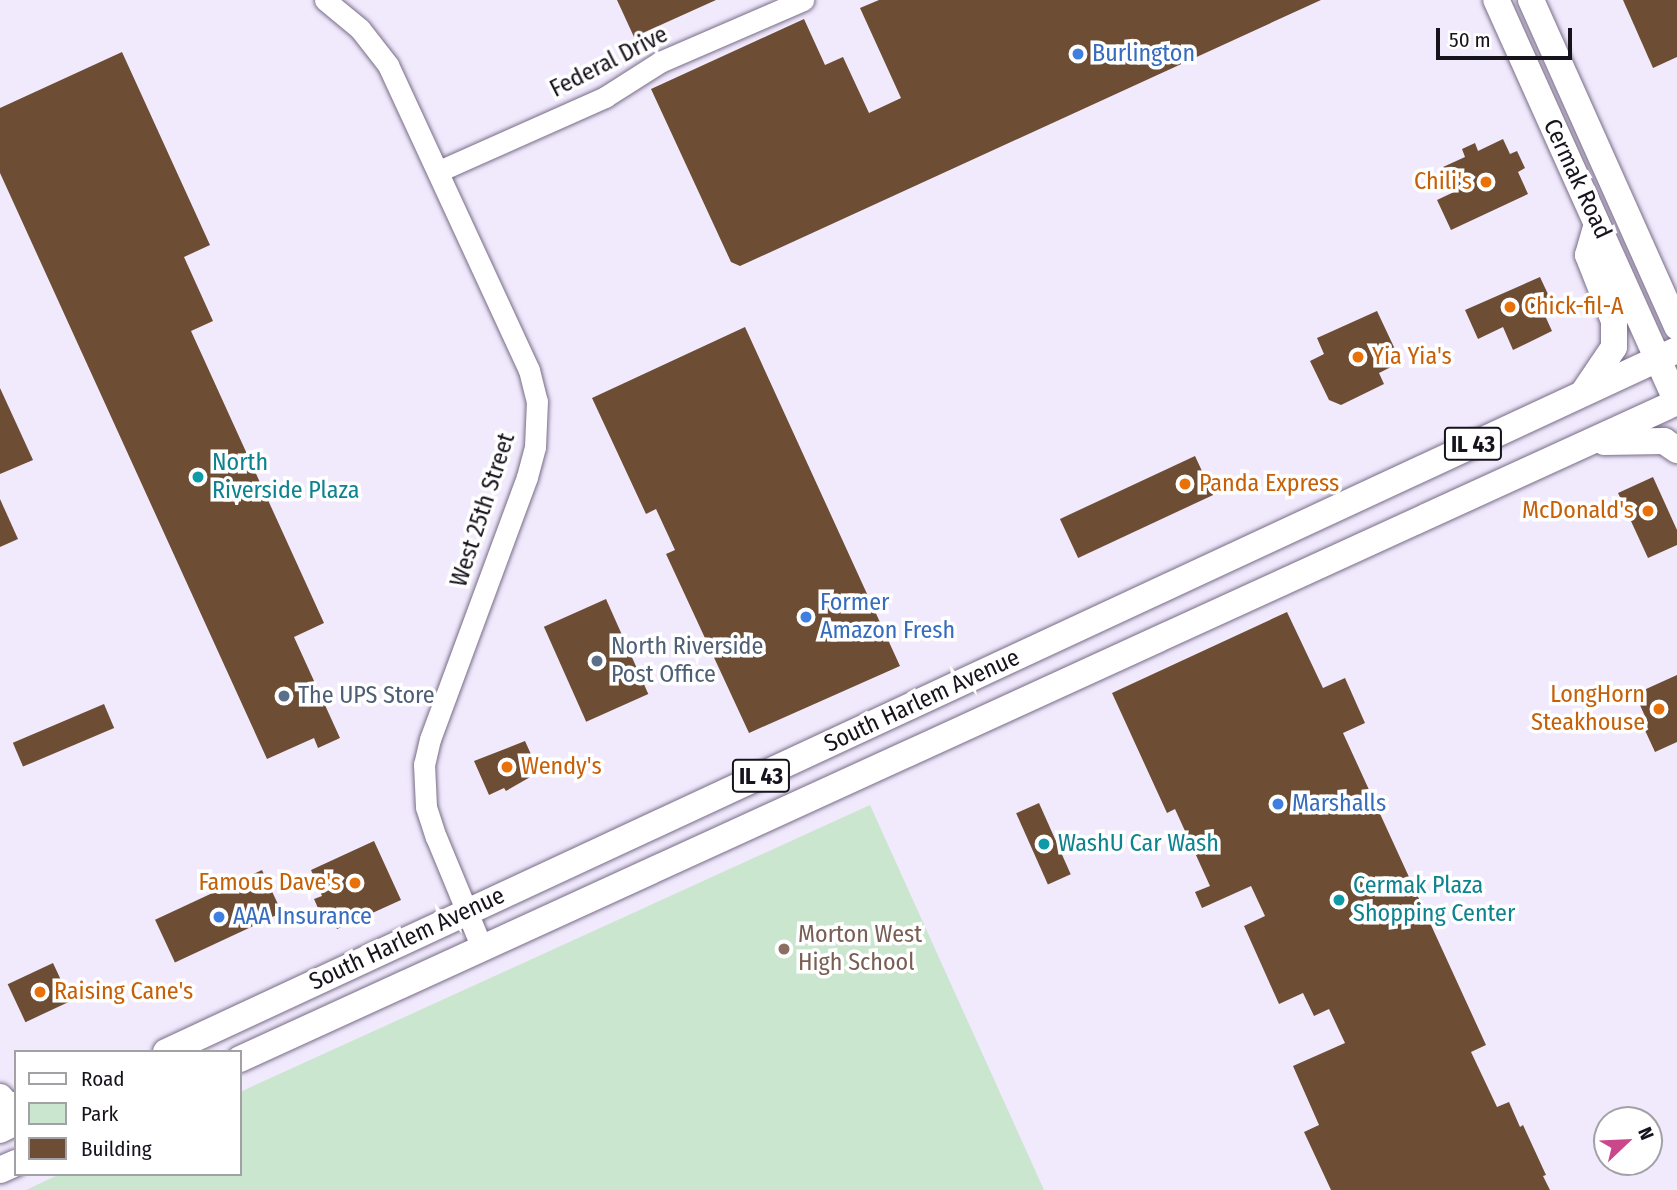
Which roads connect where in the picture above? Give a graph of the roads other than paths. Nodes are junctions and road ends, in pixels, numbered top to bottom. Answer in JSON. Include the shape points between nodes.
{"nodes":[{"id":1,"x":325,"y":0,"type":"edge"},
{"id":2,"x":803,"y":0,"type":"edge"},
{"id":3,"x":1496,"y":0,"type":"edge"},
{"id":4,"x":1531,"y":0,"type":"edge"},
{"id":5,"x":439,"y":171,"type":"junction"},
{"id":6,"x":1597,"y":224,"type":"junction"},
{"id":7,"x":1639,"y":240,"type":"junction"},
{"id":8,"x":1677,"y":288,"type":"edge"},
{"id":9,"x":1677,"y":327,"type":"edge"},
{"id":10,"x":1668,"y":354,"type":"edge"},
{"id":11,"x":1583,"y":394,"type":"junction"},
{"id":12,"x":1677,"y":402,"type":"edge"},
{"id":13,"x":1588,"y":443,"type":"junction"},
{"id":14,"x":1677,"y":450,"type":"edge"},
{"id":15,"x":466,"y":911,"type":"junction"},
{"id":16,"x":482,"y":948,"type":"junction"},
{"id":17,"x":170,"y":1050,"type":"edge"},
{"id":18,"x":242,"y":1058,"type":"edge"},
{"id":19,"x":0,"y":1097,"type":"edge"},
{"id":20,"x":14,"y":1105,"type":"edge"}],
"edges":[{"from":1,"to":5,"type":"street","name":"West 25th Street","via":[[376,47]]},
{"from":2,"to":5,"type":"street","name":"Federal Drive","via":[[660,62],[605,97]]},
{"from":3,"to":6,"type":"main road","name":"Cermak Road"},
{"from":4,"to":7,"type":"main road","name":"Cermak Road"},
{"from":5,"to":15,"type":"street","name":"West 25th Street","via":[[529,370],[537,401],[535,447],[527,477],[430,738],[425,764],[426,807]]},
{"from":6,"to":10,"type":"main road","name":"Cermak Road"},
{"from":6,"to":11,"type":"main road","via":[[1588,255],[1614,321],[1614,348]]},
{"from":7,"to":8,"type":"main road"},
{"from":7,"to":9,"type":"main road","name":"Cermak Road"},
{"from":10,"to":11,"type":"main road","name":"South Harlem Avenue","number":"IL 43"},
{"from":10,"to":12,"type":"main road","name":"Cermak Road"},
{"from":11,"to":15,"type":"main road","name":"South Harlem Avenue","number":"IL 43"},
{"from":12,"to":13,"type":"main road","name":"South Harlem Avenue","number":"IL 43"},
{"from":13,"to":14,"type":"main road","via":[[1664,441]]},
{"from":13,"to":16,"type":"main road","name":"South Harlem Avenue","number":"IL 43"},
{"from":15,"to":16,"type":"street","name":"West 25th Street"},
{"from":15,"to":17,"type":"main road","name":"South Harlem Avenue","number":"IL 43"},
{"from":16,"to":18,"type":"main road","name":"South Harlem Avenue","number":"IL 43"},
{"from":19,"to":20,"type":"main road"}]}
